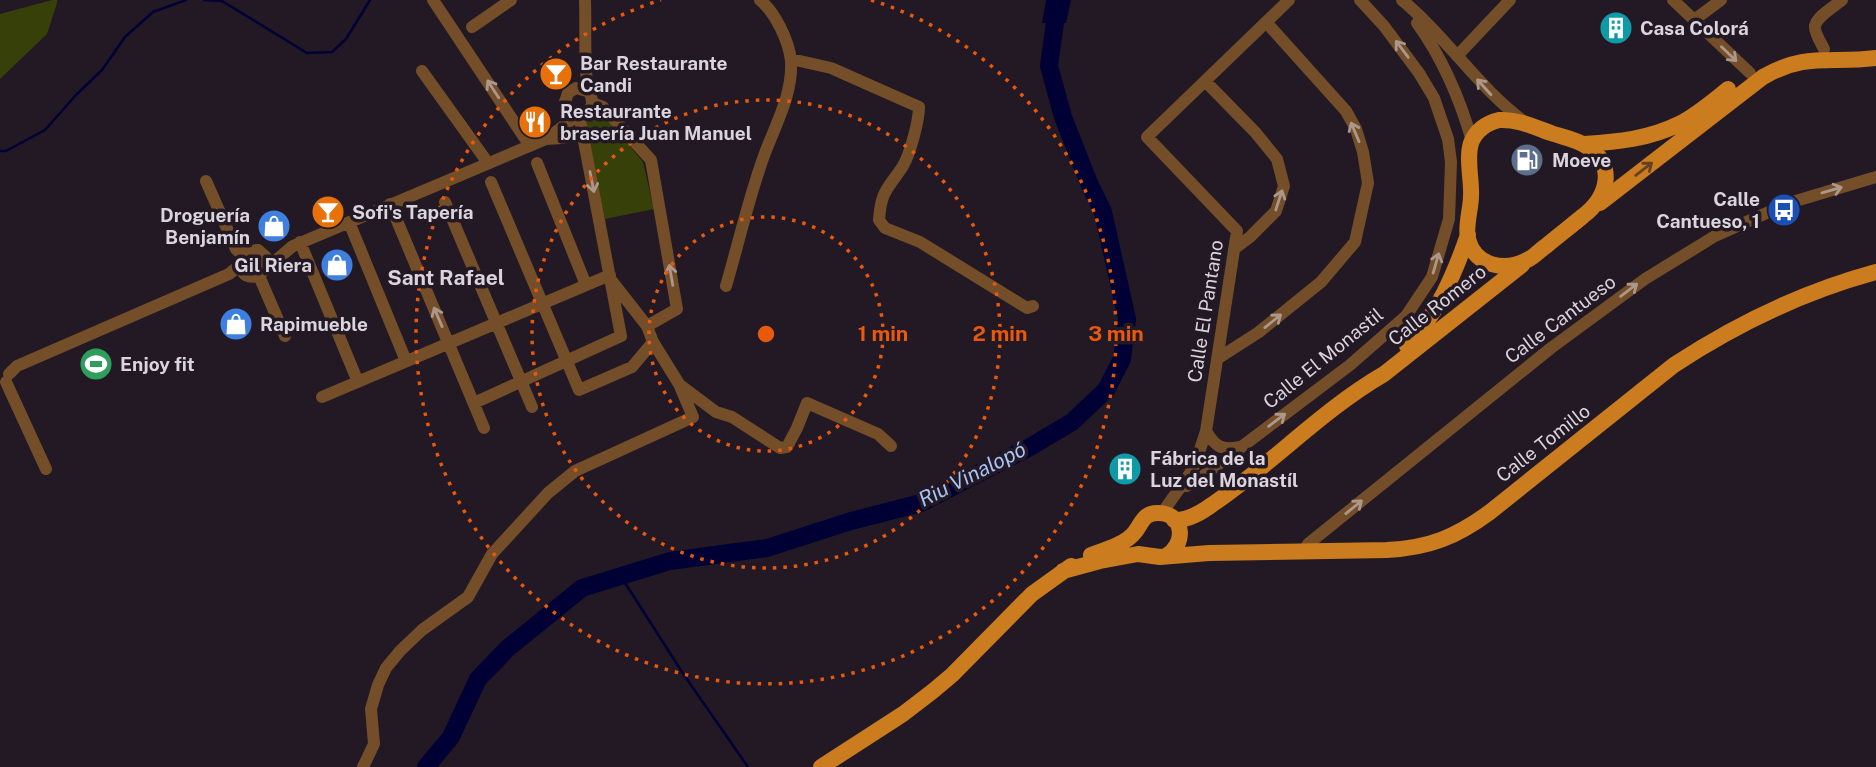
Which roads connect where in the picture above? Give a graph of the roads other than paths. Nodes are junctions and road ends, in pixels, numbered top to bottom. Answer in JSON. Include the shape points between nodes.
{"nodes":[{"id":1,"x":433,"y":0,"type":"edge"},
{"id":2,"x":511,"y":0,"type":"edge"},
{"id":3,"x":585,"y":0,"type":"edge"},
{"id":4,"x":760,"y":0,"type":"edge"},
{"id":5,"x":1289,"y":0,"type":"edge"},
{"id":6,"x":1360,"y":0,"type":"edge"},
{"id":7,"x":1510,"y":0,"type":"edge"},
{"id":8,"x":1673,"y":0,"type":"edge"},
{"id":9,"x":1721,"y":0,"type":"edge"},
{"id":10,"x":1842,"y":0,"type":"edge"},
{"id":11,"x":1405,"y":1,"type":"edge"},
{"id":12,"x":1694,"y":20,"type":"junction"},
{"id":13,"x":1266,"y":22,"type":"junction"},
{"id":14,"x":472,"y":27,"type":"dead end"},
{"id":15,"x":1876,"y":48,"type":"edge"},
{"id":16,"x":1824,"y":49,"type":"junction"},
{"id":17,"x":1457,"y":56,"type":"junction"},
{"id":18,"x":1876,"y":58,"type":"edge"},
{"id":19,"x":791,"y":59,"type":"junction"},
{"id":20,"x":422,"y":71,"type":"dead end"},
{"id":21,"x":1750,"y":74,"type":"junction"},
{"id":22,"x":1205,"y":81,"type":"junction"},
{"id":23,"x":585,"y":94,"type":"junction"},
{"id":24,"x":574,"y":112,"type":"junction"},
{"id":25,"x":1708,"y":112,"type":"junction"},
{"id":26,"x":1526,"y":123,"type":"junction"},
{"id":27,"x":583,"y":131,"type":"junction"},
{"id":28,"x":550,"y":135,"type":"junction"},
{"id":29,"x":1472,"y":141,"type":"junction"},
{"id":30,"x":1584,"y":144,"type":"junction"},
{"id":31,"x":530,"y":146,"type":"junction"},
{"id":32,"x":488,"y":163,"type":"junction"},
{"id":33,"x":537,"y":163,"type":"dead end"},
{"id":34,"x":1876,"y":177,"type":"edge"},
{"id":35,"x":206,"y":181,"type":"dead end"},
{"id":36,"x":491,"y":182,"type":"dead end"},
{"id":37,"x":445,"y":202,"type":"dead end"},
{"id":38,"x":390,"y":204,"type":"junction"},
{"id":39,"x":1591,"y":211,"type":"junction"},
{"id":40,"x":349,"y":222,"type":"junction"},
{"id":41,"x":1468,"y":235,"type":"junction"},
{"id":42,"x":296,"y":244,"type":"junction"},
{"id":43,"x":1234,"y":249,"type":"junction"},
{"id":44,"x":258,"y":250,"type":"junction"},
{"id":45,"x":1529,"y":259,"type":"junction"},
{"id":46,"x":242,"y":265,"type":"junction"},
{"id":47,"x":263,"y":272,"type":"junction"},
{"id":48,"x":1876,"y":272,"type":"edge"},
{"id":49,"x":610,"y":277,"type":"junction"},
{"id":50,"x":586,"y":285,"type":"junction"},
{"id":51,"x":726,"y":286,"type":"dead end"},
{"id":52,"x":542,"y":303,"type":"junction"},
{"id":53,"x":1033,"y":306,"type":"dead end"},
{"id":54,"x":496,"y":323,"type":"junction"},
{"id":55,"x":648,"y":326,"type":"junction"},
{"id":56,"x":285,"y":336,"type":"dead end"},
{"id":57,"x":653,"y":342,"type":"junction"},
{"id":58,"x":449,"y":343,"type":"junction"},
{"id":59,"x":1217,"y":359,"type":"junction"},
{"id":60,"x":406,"y":361,"type":"junction"},
{"id":61,"x":566,"y":361,"type":"junction"},
{"id":62,"x":6,"y":377,"type":"edge"},
{"id":63,"x":358,"y":382,"type":"junction"},
{"id":64,"x":521,"y":382,"type":"junction"},
{"id":65,"x":1370,"y":382,"type":"junction"},
{"id":66,"x":679,"y":384,"type":"junction"},
{"id":67,"x":322,"y":397,"type":"dead end"},
{"id":68,"x":474,"y":403,"type":"junction"},
{"id":69,"x":531,"y":407,"type":"dead end"},
{"id":70,"x":484,"y":428,"type":"dead end"},
{"id":71,"x":1206,"y":431,"type":"junction"},
{"id":72,"x":891,"y":446,"type":"dead end"},
{"id":73,"x":1241,"y":447,"type":"junction"},
{"id":74,"x":46,"y":469,"type":"dead end"},
{"id":75,"x":1181,"y":486,"type":"junction"},
{"id":76,"x":1213,"y":505,"type":"junction"},
{"id":77,"x":1168,"y":516,"type":"junction"},
{"id":78,"x":1137,"y":530,"type":"junction"},
{"id":79,"x":1180,"y":538,"type":"junction"},
{"id":80,"x":1304,"y":552,"type":"junction"},
{"id":81,"x":1209,"y":553,"type":"junction"},
{"id":82,"x":1149,"y":555,"type":"junction"},
{"id":83,"x":1166,"y":556,"type":"junction"},
{"id":84,"x":1063,"y":571,"type":"junction"},
{"id":85,"x":363,"y":767,"type":"edge"},
{"id":86,"x":821,"y":767,"type":"edge"}],
"edges":[{"from":31,"to":1,"type":"street","one_way":true},
{"from":2,"to":14,"type":"street"},
{"from":3,"to":23,"type":"street"},
{"from":4,"to":19,"type":"street","via":[[782,30]]},
{"from":5,"to":13,"type":"street"},
{"from":73,"to":6,"type":"street","name":"Calle El Monastil","one_way":true,"via":[[1350,365],[1405,316],[1432,277],[1449,219],[1451,162],[1434,98],[1403,50]]},
{"from":7,"to":17,"type":"street"},
{"from":8,"to":12,"type":"street"},
{"from":9,"to":12,"type":"street"},
{"from":10,"to":16,"type":"street","via":[[1815,25]]},
{"from":11,"to":17,"type":"street"},
{"from":11,"to":29,"type":"street","via":[[1443,65]]},
{"from":12,"to":21,"type":"street","one_way":true},
{"from":13,"to":22,"type":"street"},
{"from":59,"to":13,"type":"street","one_way":true,"via":[[1321,282],[1354,242],[1368,183],[1356,129],[1346,111]]},
{"from":15,"to":16,"type":"main road"},
{"from":16,"to":21,"type":"main road","via":[[1791,53]]},
{"from":26,"to":17,"type":"street","one_way":true,"via":[[1491,94]]},
{"from":18,"to":25,"type":"main road","via":[[1794,63]]},
{"from":19,"to":51,"type":"street","via":[[782,113],[753,189]]},
{"from":19,"to":53,"type":"street","via":[[831,68],[919,107],[905,163],[886,189],[879,220],[885,228],[920,242],[1027,308]]},
{"from":20,"to":32,"type":"street"},
{"from":21,"to":25,"type":"main road"},
{"from":43,"to":22,"type":"street","one_way":true,"via":[[1276,211],[1284,186],[1277,159]]},
{"from":22,"to":43,"type":"street","name":"Calle El Pantano","via":[[1147,137],[1237,232]]},
{"from":23,"to":24,"type":"street","via":[[587,111]]},
{"from":23,"to":24,"type":"street","via":[[570,91],[566,96],[565,102]]},
{"from":55,"to":23,"type":"street","one_way":true,"via":[[677,309],[651,160],[603,107]]},
{"from":24,"to":27,"type":"street"},
{"from":24,"to":28,"type":"street"},
{"from":25,"to":30,"type":"main road","via":[[1653,134]]},
{"from":39,"to":25,"type":"main road","one_way":true},
{"from":26,"to":29,"type":"main road","via":[[1493,122]]},
{"from":26,"to":30,"type":"main road"},
{"from":27,"to":28,"type":"street","via":[[562,138]]},
{"from":27,"to":49,"type":"street","one_way":true},
{"from":28,"to":31,"type":"street"},
{"from":29,"to":41,"type":"main road"},
{"from":30,"to":39,"type":"main road","via":[[1598,156],[1606,174],[1605,187]]},
{"from":31,"to":32,"type":"street"},
{"from":32,"to":38,"type":"street"},
{"from":33,"to":50,"type":"street"},
{"from":80,"to":34,"type":"street","name":"Calle Cantueso","one_way":true,"via":[[1308,544],[1551,348],[1645,279],[1715,236],[1789,203]]},
{"from":35,"to":46,"type":"street"},
{"from":36,"to":52,"type":"street"},
{"from":37,"to":54,"type":"street"},
{"from":38,"to":40,"type":"street"},
{"from":58,"to":38,"type":"street","one_way":true},
{"from":39,"to":45,"type":"main road"},
{"from":40,"to":42,"type":"street"},
{"from":40,"to":60,"type":"street"},
{"from":41,"to":45,"type":"main road","via":[[1475,254],[1486,263],[1503,266]]},
{"from":41,"to":65,"type":"main road","name":"Calle Romero","via":[[1429,318]]},
{"from":42,"to":44,"type":"street"},
{"from":42,"to":47,"type":"street"},
{"from":42,"to":63,"type":"street"},
{"from":43,"to":59,"type":"street","name":"Calle El Pantano"},
{"from":44,"to":46,"type":"street","via":[[247,250]]},
{"from":44,"to":47,"type":"street","via":[[266,257]]},
{"from":45,"to":65,"type":"main road","name":"Calle Romero"},
{"from":46,"to":47,"type":"street","via":[[251,277]]},
{"from":46,"to":62,"type":"street"},
{"from":47,"to":56,"type":"street"},
{"from":48,"to":80,"type":"main road","name":"Calle Tomillo","via":[[1789,301],[1698,349],[1457,534],[1403,549]]},
{"from":49,"to":50,"type":"street"},
{"from":49,"to":55,"type":"street"},
{"from":49,"to":61,"type":"street","via":[[621,336]]},
{"from":50,"to":52,"type":"street"},
{"from":52,"to":54,"type":"street"},
{"from":52,"to":61,"type":"street"},
{"from":54,"to":58,"type":"street"},
{"from":54,"to":64,"type":"street"},
{"from":55,"to":57,"type":"street"},
{"from":57,"to":61,"type":"street","via":[[632,367],[579,390]]},
{"from":57,"to":66,"type":"street"},
{"from":58,"to":60,"type":"street"},
{"from":58,"to":68,"type":"street"},
{"from":59,"to":71,"type":"street","name":"Calle El Pantano"},
{"from":60,"to":63,"type":"street"},
{"from":61,"to":64,"type":"street"},
{"from":62,"to":74,"type":"street"},
{"from":63,"to":67,"type":"street"},
{"from":64,"to":68,"type":"street"},
{"from":64,"to":69,"type":"street"},
{"from":65,"to":76,"type":"main road","name":"Calle Romero"},
{"from":66,"to":72,"type":"street","via":[[716,412],[780,448],[787,447],[807,403],[877,434]]},
{"from":66,"to":85,"type":"street","via":[[693,417],[575,471],[548,493],[492,554],[468,597],[400,651],[377,685],[371,709],[374,744]]},
{"from":68,"to":70,"type":"street"},
{"from":71,"to":73,"type":"street","via":[[1214,443],[1228,450]]},
{"from":71,"to":75,"type":"street","name":"Calle El Pantano","via":[[1196,462]]},
{"from":73,"to":75,"type":"street","name":"Calle El Monastil","via":[[1195,482]]},
{"from":75,"to":77,"type":"street","name":"Calle El Pantano"},
{"from":76,"to":77,"type":"main road","name":"Calle Romero","via":[[1187,518]]},
{"from":76,"to":79,"type":"main road","name":"Calle Romero"},
{"from":77,"to":78,"type":"main road","via":[[1155,513],[1143,519]]},
{"from":77,"to":79,"type":"main road","via":[[1179,527]]},
{"from":78,"to":82,"type":"main road","via":[[1137,542]]},
{"from":78,"to":84,"type":"main road"},
{"from":79,"to":81,"type":"main road","name":"Calle Tomillo"},
{"from":79,"to":83,"type":"main road"},
{"from":80,"to":81,"type":"main road","name":"Calle Tomillo"},
{"from":81,"to":83,"type":"main road","name":"Calle Tomillo"},
{"from":82,"to":83,"type":"main road"},
{"from":82,"to":84,"type":"main road","via":[[1129,555]]},
{"from":84,"to":86,"type":"main road","via":[[1032,594],[933,691]]}]}
